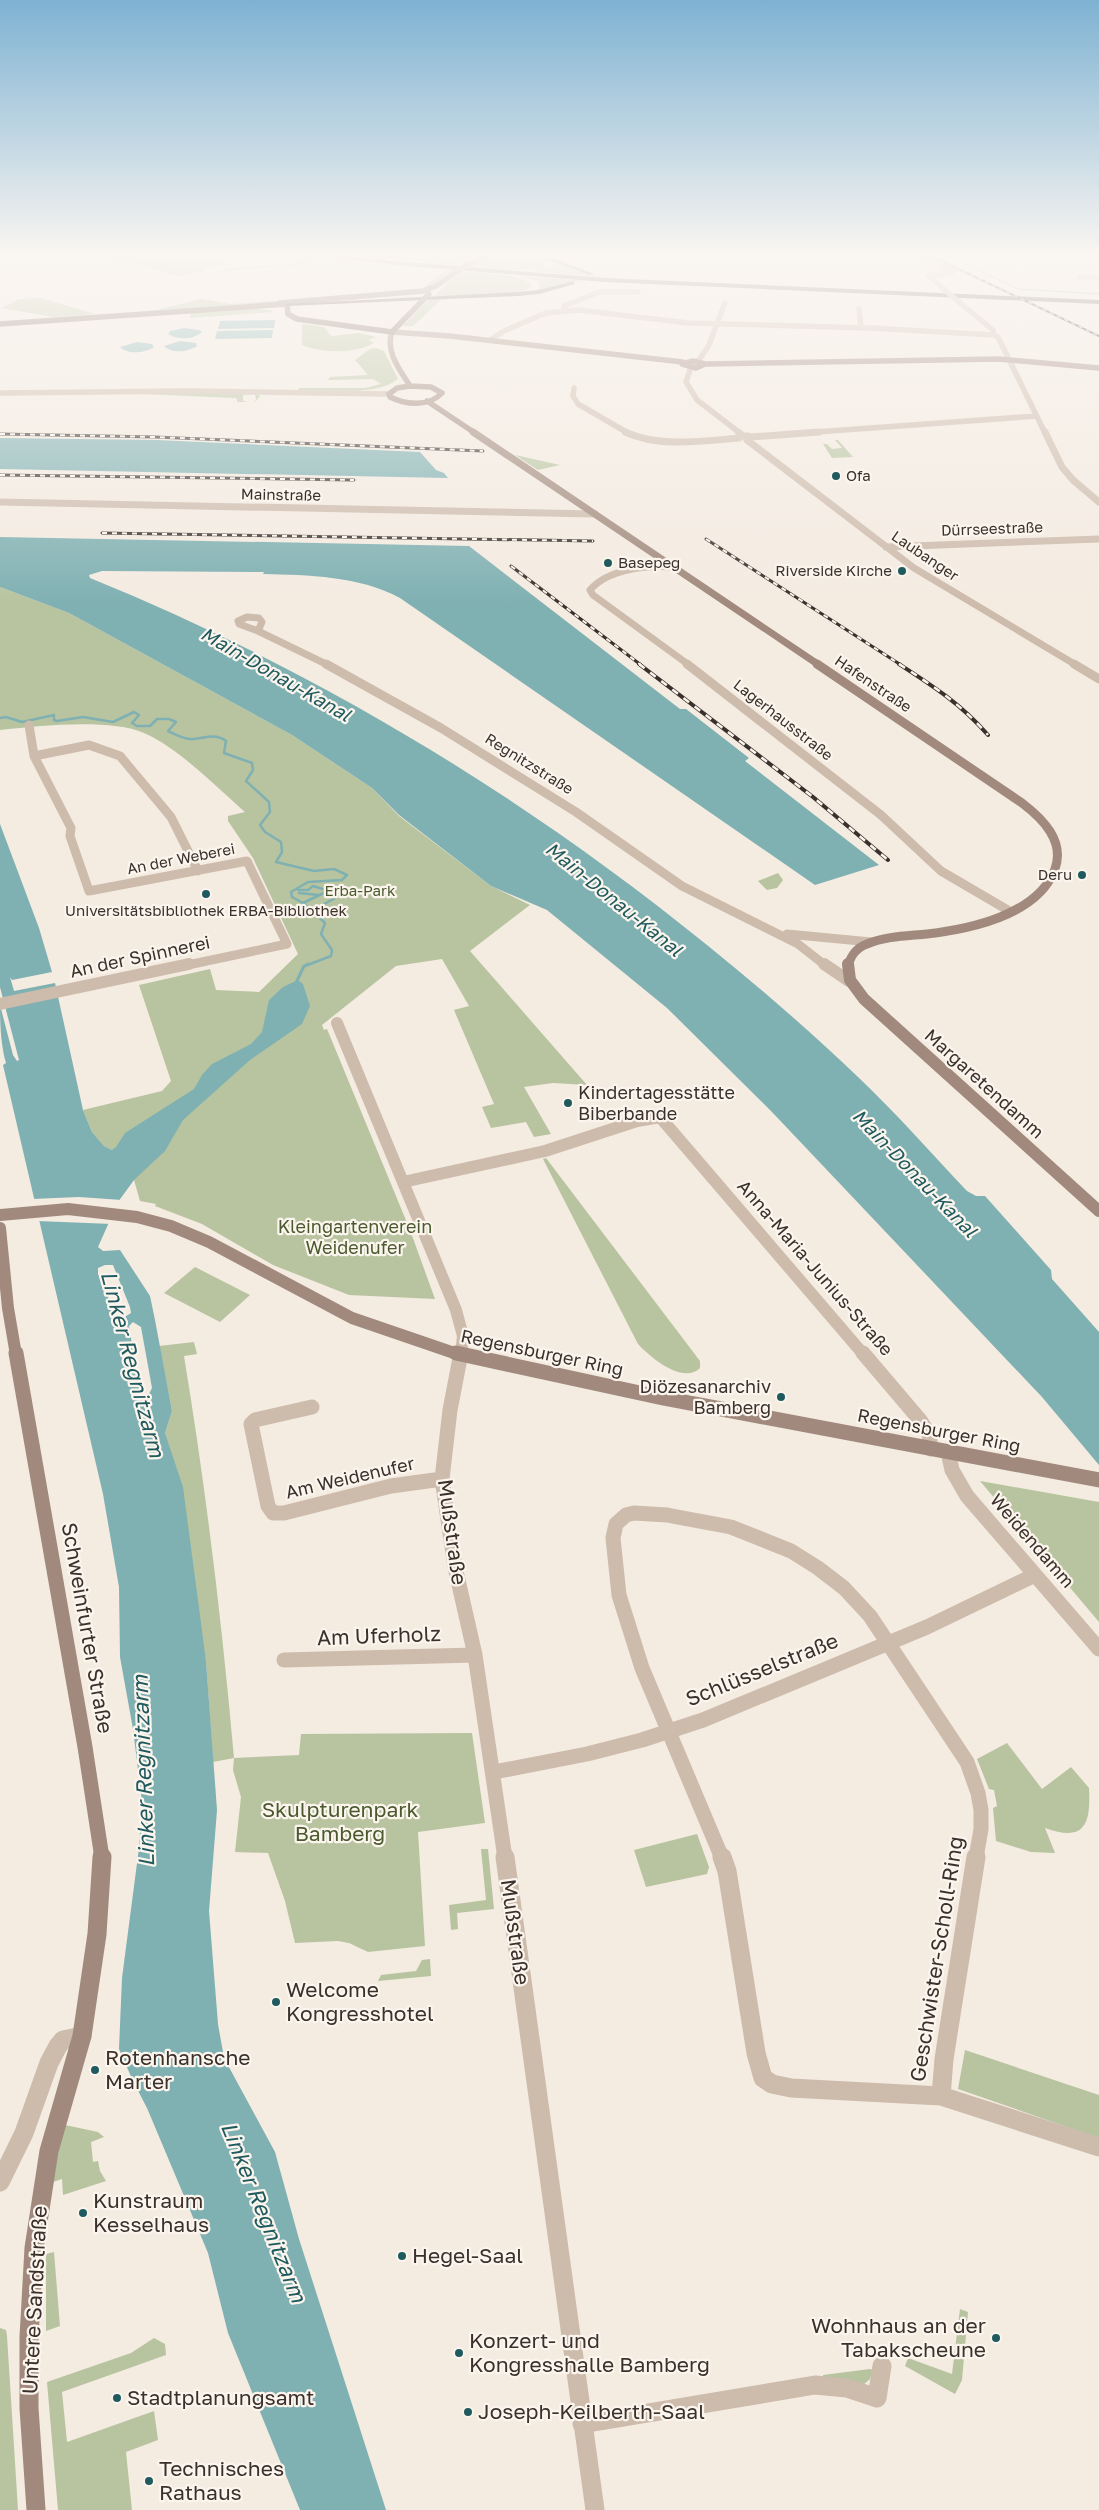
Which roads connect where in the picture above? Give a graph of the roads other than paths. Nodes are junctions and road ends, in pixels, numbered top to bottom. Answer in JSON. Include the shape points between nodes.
{"nodes":[{"id":1,"x":403,"y":371,"type":"edge"},
{"id":2,"x":690,"y":371,"type":"edge"},
{"id":3,"x":1015,"y":371,"type":"edge"},
{"id":4,"x":410,"y":386,"type":"junction"},
{"id":5,"x":574,"y":388,"type":"dead end"},
{"id":6,"x":0,"y":393,"type":"edge"},
{"id":7,"x":389,"y":394,"type":"junction"},
{"id":8,"x":575,"y":400,"type":"junction"},
{"id":9,"x":427,"y":401,"type":"junction"},
{"id":10,"x":587,"y":409,"type":"junction"},
{"id":11,"x":1036,"y":416,"type":"junction"},
{"id":12,"x":745,"y":438,"type":"junction"},
{"id":13,"x":0,"y":502,"type":"edge"},
{"id":14,"x":1099,"y":502,"type":"edge"},
{"id":15,"x":579,"y":504,"type":"junction"},
{"id":16,"x":562,"y":512,"type":"junction"},
{"id":17,"x":595,"y":514,"type":"junction"},
{"id":18,"x":1099,"y":539,"type":"edge"},
{"id":19,"x":886,"y":547,"type":"junction"},
{"id":20,"x":657,"y":557,"type":"junction"},
{"id":21,"x":649,"y":566,"type":"junction"},
{"id":22,"x":673,"y":567,"type":"junction"},
{"id":23,"x":258,"y":630,"type":"dead end"},
{"id":24,"x":1099,"y":678,"type":"edge"},
{"id":25,"x":29,"y":725,"type":"dead end"},
{"id":26,"x":34,"y":756,"type":"junction"},
{"id":27,"x":198,"y":871,"type":"junction"},
{"id":28,"x":1011,"y":912,"type":"junction"},
{"id":29,"x":777,"y":932,"type":"junction"},
{"id":30,"x":872,"y":942,"type":"junction"},
{"id":31,"x":287,"y":944,"type":"joint"},
{"id":32,"x":849,"y":981,"type":"junction"},
{"id":33,"x":0,"y":1004,"type":"edge"},
{"id":34,"x":337,"y":1023,"type":"dead end"},
{"id":35,"x":403,"y":1182,"type":"junction"},
{"id":36,"x":1099,"y":1211,"type":"edge"},
{"id":37,"x":0,"y":1215,"type":"edge"},
{"id":38,"x":0,"y":1228,"type":"edge"},
{"id":39,"x":461,"y":1355,"type":"junction"},
{"id":40,"x":312,"y":1407,"type":"dead end"},
{"id":41,"x":931,"y":1449,"type":"junction"},
{"id":42,"x":948,"y":1452,"type":"junction"},
{"id":43,"x":442,"y":1479,"type":"junction"},
{"id":44,"x":1099,"y":1480,"type":"edge"},
{"id":45,"x":1035,"y":1575,"type":"junction"},
{"id":46,"x":887,"y":1643,"type":"junction"},
{"id":47,"x":1099,"y":1649,"type":"edge"},
{"id":48,"x":475,"y":1655,"type":"junction"},
{"id":49,"x":284,"y":1660,"type":"dead end"},
{"id":50,"x":669,"y":1732,"type":"junction"},
{"id":51,"x":494,"y":1772,"type":"junction"},
{"id":52,"x":82,"y":2036,"type":"junction"},
{"id":53,"x":940,"y":2096,"type":"junction"},
{"id":54,"x":1099,"y":2147,"type":"edge"},
{"id":55,"x":0,"y":2182,"type":"edge"},
{"id":56,"x":882,"y":2366,"type":"dead end"},
{"id":57,"x":582,"y":2424,"type":"junction"},
{"id":58,"x":36,"y":2510,"type":"edge"},
{"id":59,"x":595,"y":2510,"type":"edge"}],
"edges":[{"from":1,"to":4,"type":"street"},
{"from":2,"to":12,"type":"street","name":"Laubanger","via":[[686,382],[693,396]]},
{"from":3,"to":11,"type":"street"},
{"from":4,"to":7,"type":"street"},
{"from":4,"to":9,"type":"street","via":[[425,386],[442,393],[438,398]]},
{"from":5,"to":8,"type":"street"},
{"from":6,"to":7,"type":"street","via":[[197,391]]},
{"from":7,"to":9,"type":"street","via":[[393,399],[404,402]]},
{"from":8,"to":10,"type":"street"},
{"from":8,"to":10,"type":"street","via":[[589,401]]},
{"from":9,"to":15,"type":"street","name":"Hafenstraße"},
{"from":10,"to":12,"type":"street","via":[[627,433],[644,438],[683,442]]},
{"from":11,"to":12,"type":"street"},
{"from":11,"to":14,"type":"street","via":[[1062,467]]},
{"from":12,"to":19,"type":"street","name":"Laubanger"},
{"from":13,"to":16,"type":"street","name":"Mainstraße"},
{"from":15,"to":16,"type":"street","name":"Mainstraße"},
{"from":15,"to":17,"type":"street","name":"Hafenstraße"},
{"from":16,"to":17,"type":"street","name":"Mainstraße"},
{"from":17,"to":20,"type":"street","name":"Hafenstraße"},
{"from":18,"to":19,"type":"street","name":"Dürrseestraße"},
{"from":19,"to":24,"type":"street","name":"Laubanger","via":[[949,589]]},
{"from":20,"to":21,"type":"street"},
{"from":20,"to":22,"type":"street","name":"Hafenstraße"},
{"from":21,"to":22,"type":"street","name":"Lagerhausstraße"},
{"from":21,"to":28,"type":"street","name":"Lagerhausstraße","via":[[596,582],[590,590],[881,815],[941,871]]},
{"from":22,"to":28,"type":"street","name":"Hafenstraße","via":[[1040,817],[1055,838],[1059,860],[1046,885]]},
{"from":23,"to":29,"type":"street","name":"Regnitzstraße","via":[[441,728],[576,812],[682,886]]},
{"from":25,"to":26,"type":"street"},
{"from":26,"to":27,"type":"street","via":[[89,745],[120,756],[171,816]]},
{"from":26,"to":27,"type":"street","name":"An der Weberei","via":[[71,828],[70,836],[89,891]]},
{"from":27,"to":31,"type":"street","name":"An der Weberei","via":[[247,861]]},
{"from":28,"to":30,"type":"street","name":"Hafenstraße","via":[[964,928]]},
{"from":29,"to":30,"type":"street","name":"Regnitzstraße"},
{"from":29,"to":32,"type":"street","name":"Regnitzstraße"},
{"from":30,"to":32,"type":"street","name":"Hafenstraße","via":[[851,956],[847,965]]},
{"from":31,"to":33,"type":"street","name":"An der Spinnerei"},
{"from":32,"to":36,"type":"street","name":"Margaretendamm","via":[[882,1015]]},
{"from":34,"to":35,"type":"street","name":"Mußstraße"},
{"from":35,"to":39,"type":"street","name":"Mußstraße","via":[[457,1313],[463,1336]]},
{"from":35,"to":41,"type":"street","name":"Anna-Maria-Junius-Straße","via":[[540,1152],[637,1121],[660,1117],[920,1420],[929,1434]]},
{"from":37,"to":39,"type":"street","name":"Regensburger Ring","via":[[87,1210],[171,1226],[209,1242],[352,1318]]},
{"from":38,"to":52,"type":"street","name":"Schweinfurter Straße","via":[[8,1308],[102,1858],[97,1934]]},
{"from":39,"to":41,"type":"street","name":"Regensburger Ring","via":[[663,1398]]},
{"from":39,"to":43,"type":"street","name":"Mußstraße","via":[[450,1410]]},
{"from":40,"to":43,"type":"street","name":"Am Weidenufer","via":[[255,1420],[251,1424],[268,1506],[273,1513],[391,1486]]},
{"from":41,"to":42,"type":"street","name":"Regensburger Ring"},
{"from":42,"to":44,"type":"street","name":"Regensburger Ring"},
{"from":42,"to":45,"type":"street","name":"Weidendamm","via":[[952,1470],[967,1496]]},
{"from":43,"to":48,"type":"street","name":"Mußstraße","via":[[455,1567]]},
{"from":45,"to":46,"type":"street","name":"Schlüsselstraße","via":[[928,1627]]},
{"from":45,"to":47,"type":"street","name":"Weidendamm"},
{"from":46,"to":50,"type":"street","name":"Schlüsselstraße"},
{"from":46,"to":50,"type":"street","name":"Geschwister-Scholl-Ring","via":[[868,1614],[839,1584],[778,1545],[755,1534],[706,1520],[668,1514],[626,1515],[616,1524],[613,1538],[619,1595],[642,1668]]},
{"from":46,"to":53,"type":"street","name":"Geschwister-Scholl-Ring","via":[[966,1759],[976,1781],[980,1803],[980,1836]]},
{"from":48,"to":49,"type":"street","name":"Am Uferholz"},
{"from":48,"to":51,"type":"street","name":"Mußstraße"},
{"from":50,"to":51,"type":"street","name":"Schlüsselstraße","via":[[587,1754]]},
{"from":50,"to":53,"type":"street","name":"Geschwister-Scholl-Ring","via":[[709,1822],[727,1872],[756,2053],[763,2078],[772,2084],[791,2088]]},
{"from":51,"to":57,"type":"street","name":"Mußstraße"},
{"from":52,"to":55,"type":"street","via":[[62,2040],[58,2046],[24,2133]]},
{"from":52,"to":58,"type":"street","name":"Untere Sandstraße","via":[[49,2151],[34,2248],[29,2408]]},
{"from":53,"to":54,"type":"street"},
{"from":56,"to":57,"type":"street","via":[[877,2398],[847,2388],[815,2385]]},
{"from":57,"to":59,"type":"street","name":"Mußstraße"}]}
